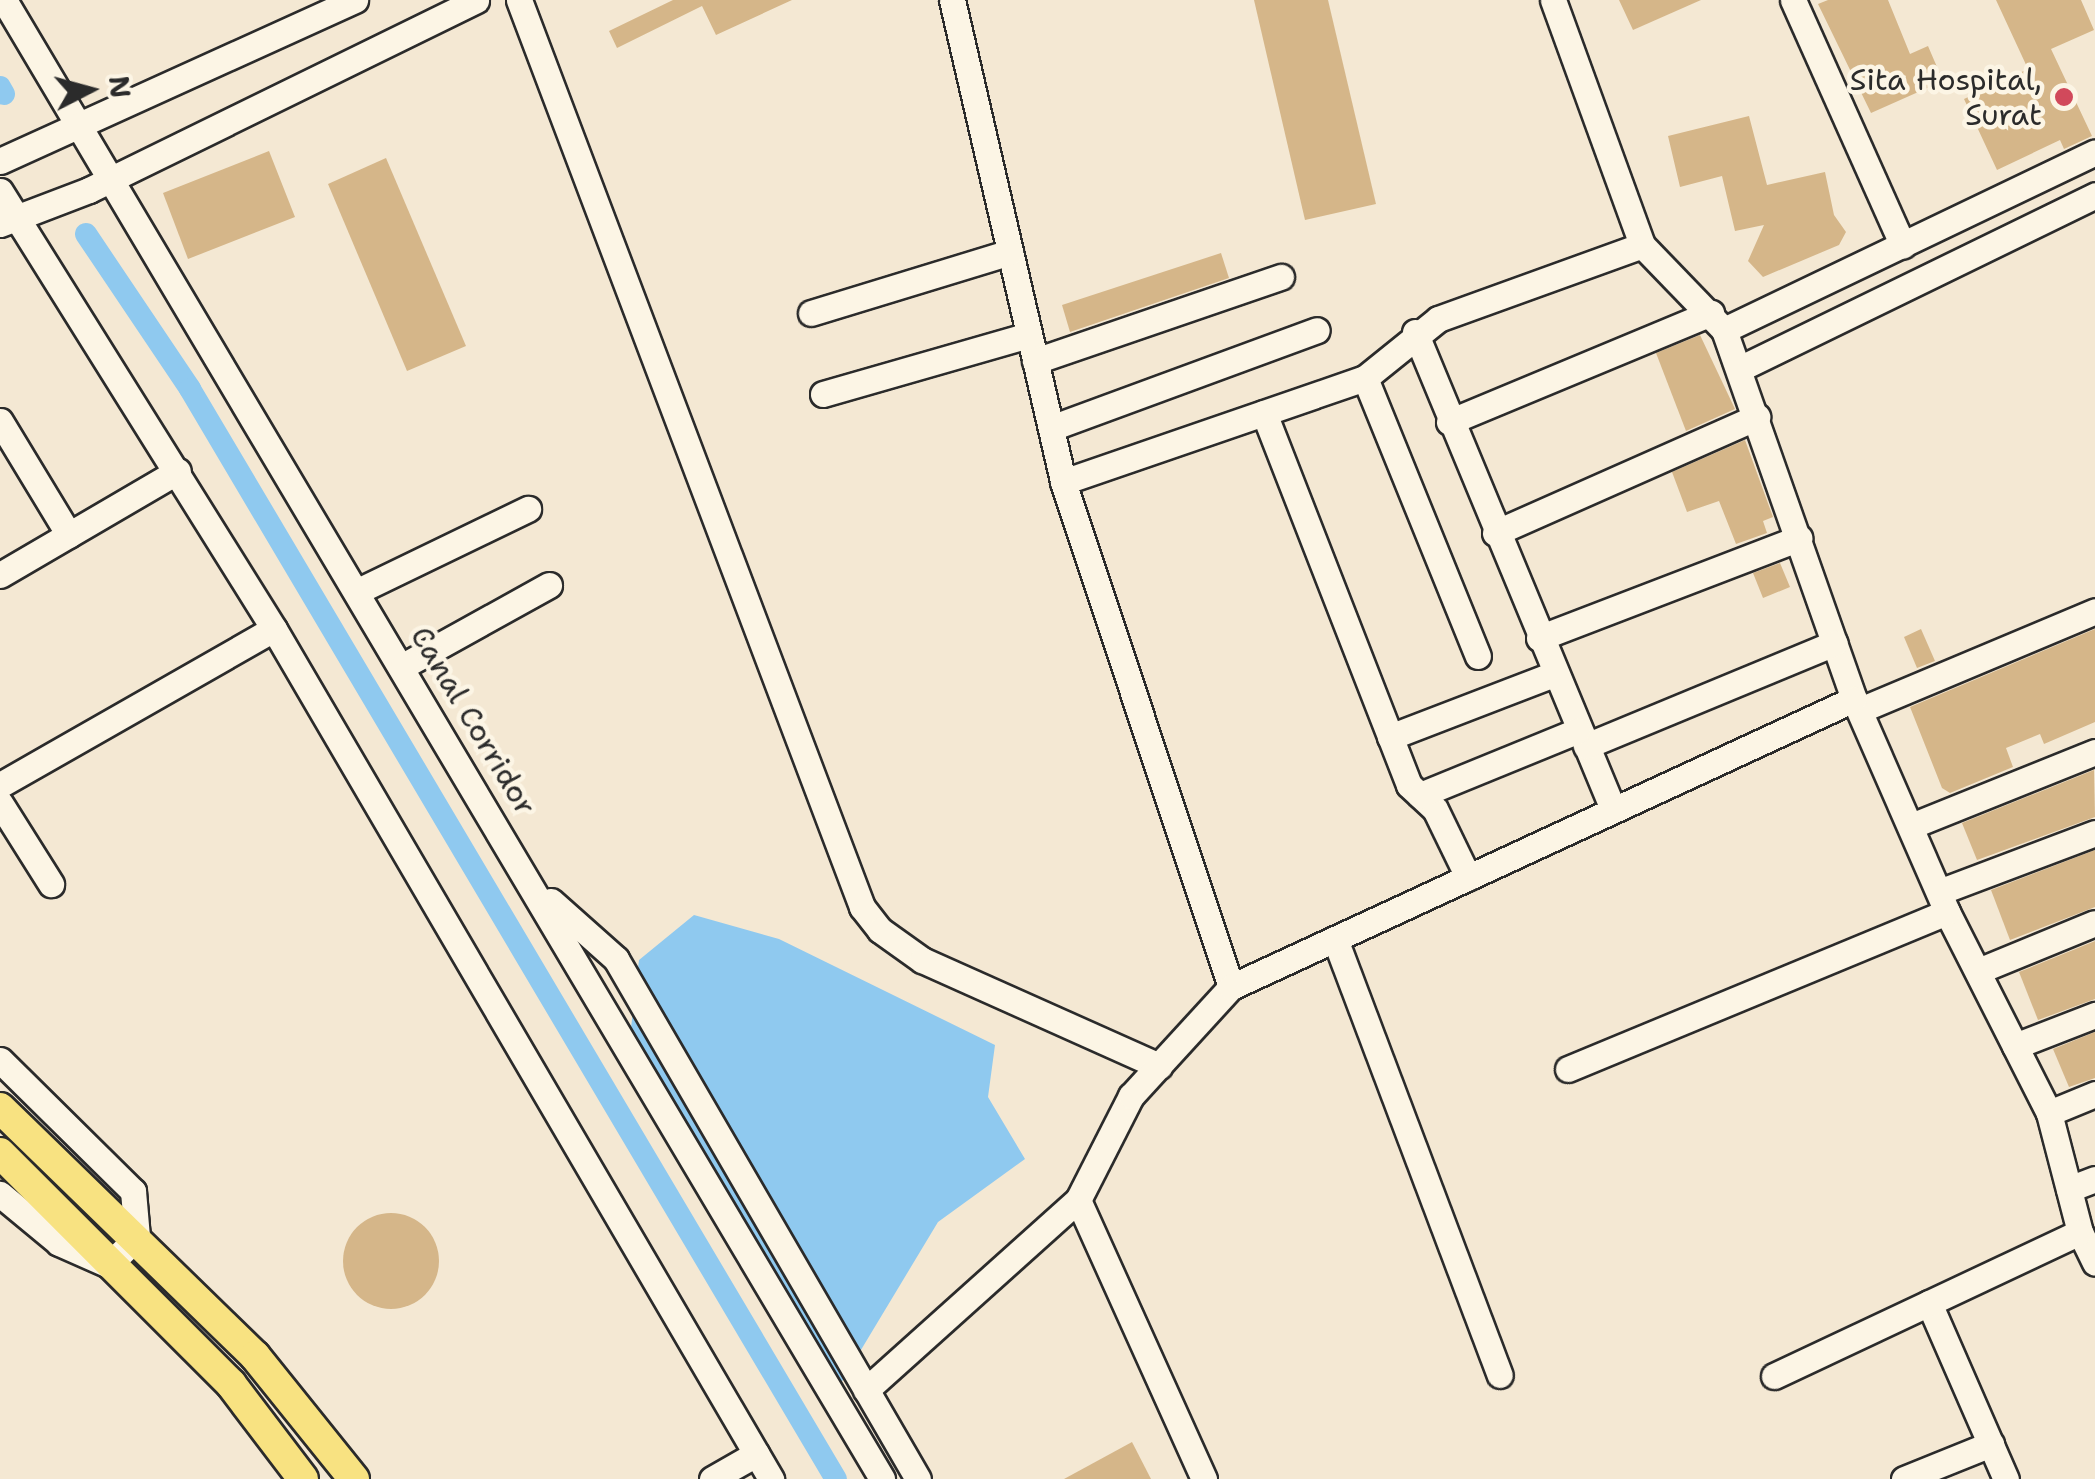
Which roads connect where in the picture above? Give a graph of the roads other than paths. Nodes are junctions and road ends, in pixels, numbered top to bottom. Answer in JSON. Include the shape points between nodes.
{"nodes":[{"id":1,"x":4,"y":0,"type":"edge"},
{"id":2,"x":355,"y":0,"type":"edge"},
{"id":3,"x":476,"y":0,"type":"edge"},
{"id":4,"x":519,"y":0,"type":"edge"},
{"id":5,"x":952,"y":0,"type":"edge"},
{"id":6,"x":1553,"y":0,"type":"edge"},
{"id":7,"x":1793,"y":0,"type":"edge"},
{"id":8,"x":310,"y":11,"type":"edge"},
{"id":9,"x":79,"y":120,"type":"junction"},
{"id":10,"x":2095,"y":152,"type":"edge"},
{"id":11,"x":0,"y":160,"type":"edge"},
{"id":12,"x":113,"y":178,"type":"junction"},
{"id":13,"x":0,"y":191,"type":"edge"},
{"id":14,"x":2095,"y":195,"type":"edge"},
{"id":15,"x":9,"y":221,"type":"edge"},
{"id":16,"x":1642,"y":245,"type":"junction"},
{"id":17,"x":1903,"y":246,"type":"junction"},
{"id":18,"x":1010,"y":252,"type":"junction"},
{"id":19,"x":1281,"y":276,"type":"dead end"},
{"id":20,"x":811,"y":313,"type":"dead end"},
{"id":21,"x":1718,"y":322,"type":"junction"},
{"id":22,"x":1317,"y":330,"type":"dead end"},
{"id":23,"x":1415,"y":332,"type":"junction"},
{"id":24,"x":1030,"y":335,"type":"junction"},
{"id":25,"x":1036,"y":361,"type":"junction"},
{"id":26,"x":1739,"y":369,"type":"junction"},
{"id":27,"x":1365,"y":378,"type":"junction"},
{"id":28,"x":823,"y":394,"type":"dead end"},
{"id":29,"x":1264,"y":413,"type":"junction"},
{"id":30,"x":1758,"y":417,"type":"junction"},
{"id":31,"x":0,"y":421,"type":"edge"},
{"id":32,"x":1448,"y":422,"type":"junction"},
{"id":33,"x":1051,"y":428,"type":"junction"},
{"id":34,"x":178,"y":472,"type":"junction"},
{"id":35,"x":1064,"y":482,"type":"junction"},
{"id":36,"x":528,"y":509,"type":"dead end"},
{"id":37,"x":1495,"y":533,"type":"junction"},
{"id":38,"x":69,"y":535,"type":"junction"},
{"id":39,"x":1799,"y":538,"type":"junction"},
{"id":40,"x":0,"y":575,"type":"edge"},
{"id":41,"x":549,"y":585,"type":"dead end"},
{"id":42,"x":358,"y":591,"type":"junction"},
{"id":43,"x":2095,"y":610,"type":"edge"},
{"id":44,"x":274,"y":629,"type":"junction"},
{"id":45,"x":1540,"y":638,"type":"junction"},
{"id":46,"x":1835,"y":643,"type":"junction"},
{"id":47,"x":1478,"y":656,"type":"dead end"},
{"id":48,"x":403,"y":666,"type":"junction"},
{"id":49,"x":1554,"y":674,"type":"junction"},
{"id":50,"x":1857,"y":704,"type":"junction"},
{"id":51,"x":1390,"y":737,"type":"junction"},
{"id":52,"x":1582,"y":738,"type":"junction"},
{"id":53,"x":2095,"y":752,"type":"edge"},
{"id":54,"x":0,"y":785,"type":"edge"},
{"id":55,"x":1420,"y":795,"type":"junction"},
{"id":56,"x":0,"y":803,"type":"edge"},
{"id":57,"x":1613,"y":809,"type":"junction"},
{"id":58,"x":1911,"y":826,"type":"junction"},
{"id":59,"x":2095,"y":833,"type":"edge"},
{"id":60,"x":1468,"y":877,"type":"junction"},
{"id":61,"x":50,"y":884,"type":"dead end"},
{"id":62,"x":536,"y":888,"type":"junction"},
{"id":63,"x":1943,"y":902,"type":"junction"},
{"id":64,"x":2095,"y":923,"type":"edge"},
{"id":65,"x":1335,"y":938,"type":"junction"},
{"id":66,"x":1978,"y":971,"type":"junction"},
{"id":67,"x":1231,"y":987,"type":"junction"},
{"id":68,"x":2095,"y":1015,"type":"edge"},
{"id":69,"x":2016,"y":1046,"type":"junction"},
{"id":70,"x":0,"y":1060,"type":"edge"},
{"id":71,"x":1159,"y":1066,"type":"junction"},
{"id":72,"x":1568,"y":1069,"type":"dead end"},
{"id":73,"x":2095,"y":1094,"type":"edge"},
{"id":74,"x":0,"y":1108,"type":"edge"},
{"id":75,"x":2049,"y":1113,"type":"junction"},
{"id":76,"x":0,"y":1153,"type":"edge"},
{"id":77,"x":2095,"y":1179,"type":"edge"},
{"id":78,"x":2069,"y":1190,"type":"junction"},
{"id":79,"x":0,"y":1194,"type":"edge"},
{"id":80,"x":1078,"y":1200,"type":"junction"},
{"id":81,"x":2080,"y":1232,"type":"junction"},
{"id":82,"x":137,"y":1236,"type":"junction"},
{"id":83,"x":2095,"y":1263,"type":"edge"},
{"id":84,"x":109,"y":1264,"type":"junction"},
{"id":85,"x":1930,"y":1303,"type":"junction"},
{"id":86,"x":1500,"y":1375,"type":"dead end"},
{"id":87,"x":1774,"y":1376,"type":"dead end"},
{"id":88,"x":866,"y":1390,"type":"junction"},
{"id":89,"x":1991,"y":1444,"type":"junction"},
{"id":90,"x":756,"y":1454,"type":"junction"},
{"id":91,"x":303,"y":1479,"type":"edge"},
{"id":92,"x":354,"y":1479,"type":"edge"},
{"id":93,"x":712,"y":1479,"type":"edge"},
{"id":94,"x":770,"y":1479,"type":"edge"},
{"id":95,"x":882,"y":1479,"type":"edge"},
{"id":96,"x":918,"y":1479,"type":"edge"},
{"id":97,"x":1204,"y":1479,"type":"edge"},
{"id":98,"x":1904,"y":1479,"type":"edge"},
{"id":99,"x":2006,"y":1479,"type":"edge"}],
"edges":[{"from":1,"to":9,"type":"street","name":"Canal Corridor"},
{"from":2,"to":8,"type":"street"},
{"from":3,"to":12,"type":"street"},
{"from":4,"to":71,"type":"street","via":[[862,906],[880,930],[922,960]]},
{"from":5,"to":18,"type":"street"},
{"from":6,"to":16,"type":"street"},
{"from":7,"to":17,"type":"street"},
{"from":8,"to":9,"type":"street"},
{"from":9,"to":11,"type":"street"},
{"from":9,"to":12,"type":"street","name":"Canal Corridor"},
{"from":10,"to":17,"type":"street"},
{"from":12,"to":15,"type":"street"},
{"from":12,"to":42,"type":"street","name":"Canal Corridor"},
{"from":13,"to":15,"type":"street"},
{"from":14,"to":26,"type":"street"},
{"from":15,"to":34,"type":"street"},
{"from":16,"to":21,"type":"street"},
{"from":16,"to":23,"type":"street"},
{"from":17,"to":21,"type":"street"},
{"from":18,"to":20,"type":"street"},
{"from":18,"to":24,"type":"street"},
{"from":19,"to":25,"type":"street"},
{"from":21,"to":26,"type":"street"},
{"from":21,"to":32,"type":"street"},
{"from":22,"to":33,"type":"street"},
{"from":23,"to":27,"type":"street"},
{"from":23,"to":32,"type":"street"},
{"from":24,"to":25,"type":"street"},
{"from":24,"to":28,"type":"street"},
{"from":25,"to":33,"type":"street"},
{"from":26,"to":30,"type":"street"},
{"from":27,"to":29,"type":"street"},
{"from":27,"to":47,"type":"street"},
{"from":29,"to":35,"type":"street"},
{"from":29,"to":51,"type":"street"},
{"from":30,"to":37,"type":"street"},
{"from":30,"to":39,"type":"street"},
{"from":31,"to":38,"type":"street"},
{"from":32,"to":37,"type":"street"},
{"from":33,"to":35,"type":"street"},
{"from":34,"to":38,"type":"street"},
{"from":34,"to":44,"type":"street"},
{"from":35,"to":67,"type":"street"},
{"from":36,"to":42,"type":"street"},
{"from":37,"to":45,"type":"street"},
{"from":38,"to":40,"type":"street"},
{"from":39,"to":45,"type":"street"},
{"from":39,"to":46,"type":"street"},
{"from":41,"to":48,"type":"street"},
{"from":42,"to":48,"type":"street","name":"Canal Corridor"},
{"from":43,"to":50,"type":"street"},
{"from":44,"to":54,"type":"street"},
{"from":44,"to":90,"type":"street"},
{"from":45,"to":49,"type":"street"},
{"from":46,"to":50,"type":"street"},
{"from":46,"to":52,"type":"street"},
{"from":48,"to":62,"type":"street","name":"Canal Corridor"},
{"from":49,"to":51,"type":"street"},
{"from":49,"to":52,"type":"street"},
{"from":50,"to":57,"type":"street"},
{"from":50,"to":58,"type":"street"},
{"from":51,"to":55,"type":"street","via":[[1409,785]]},
{"from":52,"to":55,"type":"street"},
{"from":52,"to":57,"type":"street"},
{"from":53,"to":58,"type":"street"},
{"from":55,"to":60,"type":"street","via":[[1435,808]]},
{"from":56,"to":61,"type":"street"},
{"from":57,"to":60,"type":"street"},
{"from":58,"to":63,"type":"street"},
{"from":59,"to":63,"type":"street"},
{"from":60,"to":65,"type":"street"},
{"from":62,"to":88,"type":"street","via":[[616,959]]},
{"from":62,"to":95,"type":"street","name":"Canal Corridor"},
{"from":63,"to":66,"type":"street"},
{"from":63,"to":72,"type":"street"},
{"from":64,"to":66,"type":"street"},
{"from":65,"to":67,"type":"street"},
{"from":65,"to":86,"type":"street"},
{"from":66,"to":69,"type":"street"},
{"from":67,"to":71,"type":"street"},
{"from":68,"to":69,"type":"street"},
{"from":69,"to":75,"type":"street"},
{"from":70,"to":82,"type":"street","via":[[134,1191]]},
{"from":71,"to":80,"type":"street","via":[[1131,1096]]},
{"from":73,"to":75,"type":"street"},
{"from":74,"to":82,"type":"main road"},
{"from":75,"to":78,"type":"street"},
{"from":76,"to":84,"type":"main road"},
{"from":77,"to":78,"type":"street"},
{"from":78,"to":81,"type":"street"},
{"from":79,"to":84,"type":"street","via":[[59,1243]]},
{"from":80,"to":88,"type":"street"},
{"from":80,"to":97,"type":"street"},
{"from":81,"to":83,"type":"street"},
{"from":81,"to":85,"type":"street"},
{"from":82,"to":84,"type":"street"},
{"from":82,"to":92,"type":"main road","via":[[255,1356]]},
{"from":84,"to":91,"type":"main road","via":[[231,1384]]},
{"from":85,"to":87,"type":"street"},
{"from":85,"to":89,"type":"street"},
{"from":88,"to":96,"type":"street"},
{"from":89,"to":98,"type":"street"},
{"from":89,"to":99,"type":"street"},
{"from":90,"to":93,"type":"street"},
{"from":90,"to":94,"type":"street"}]}
